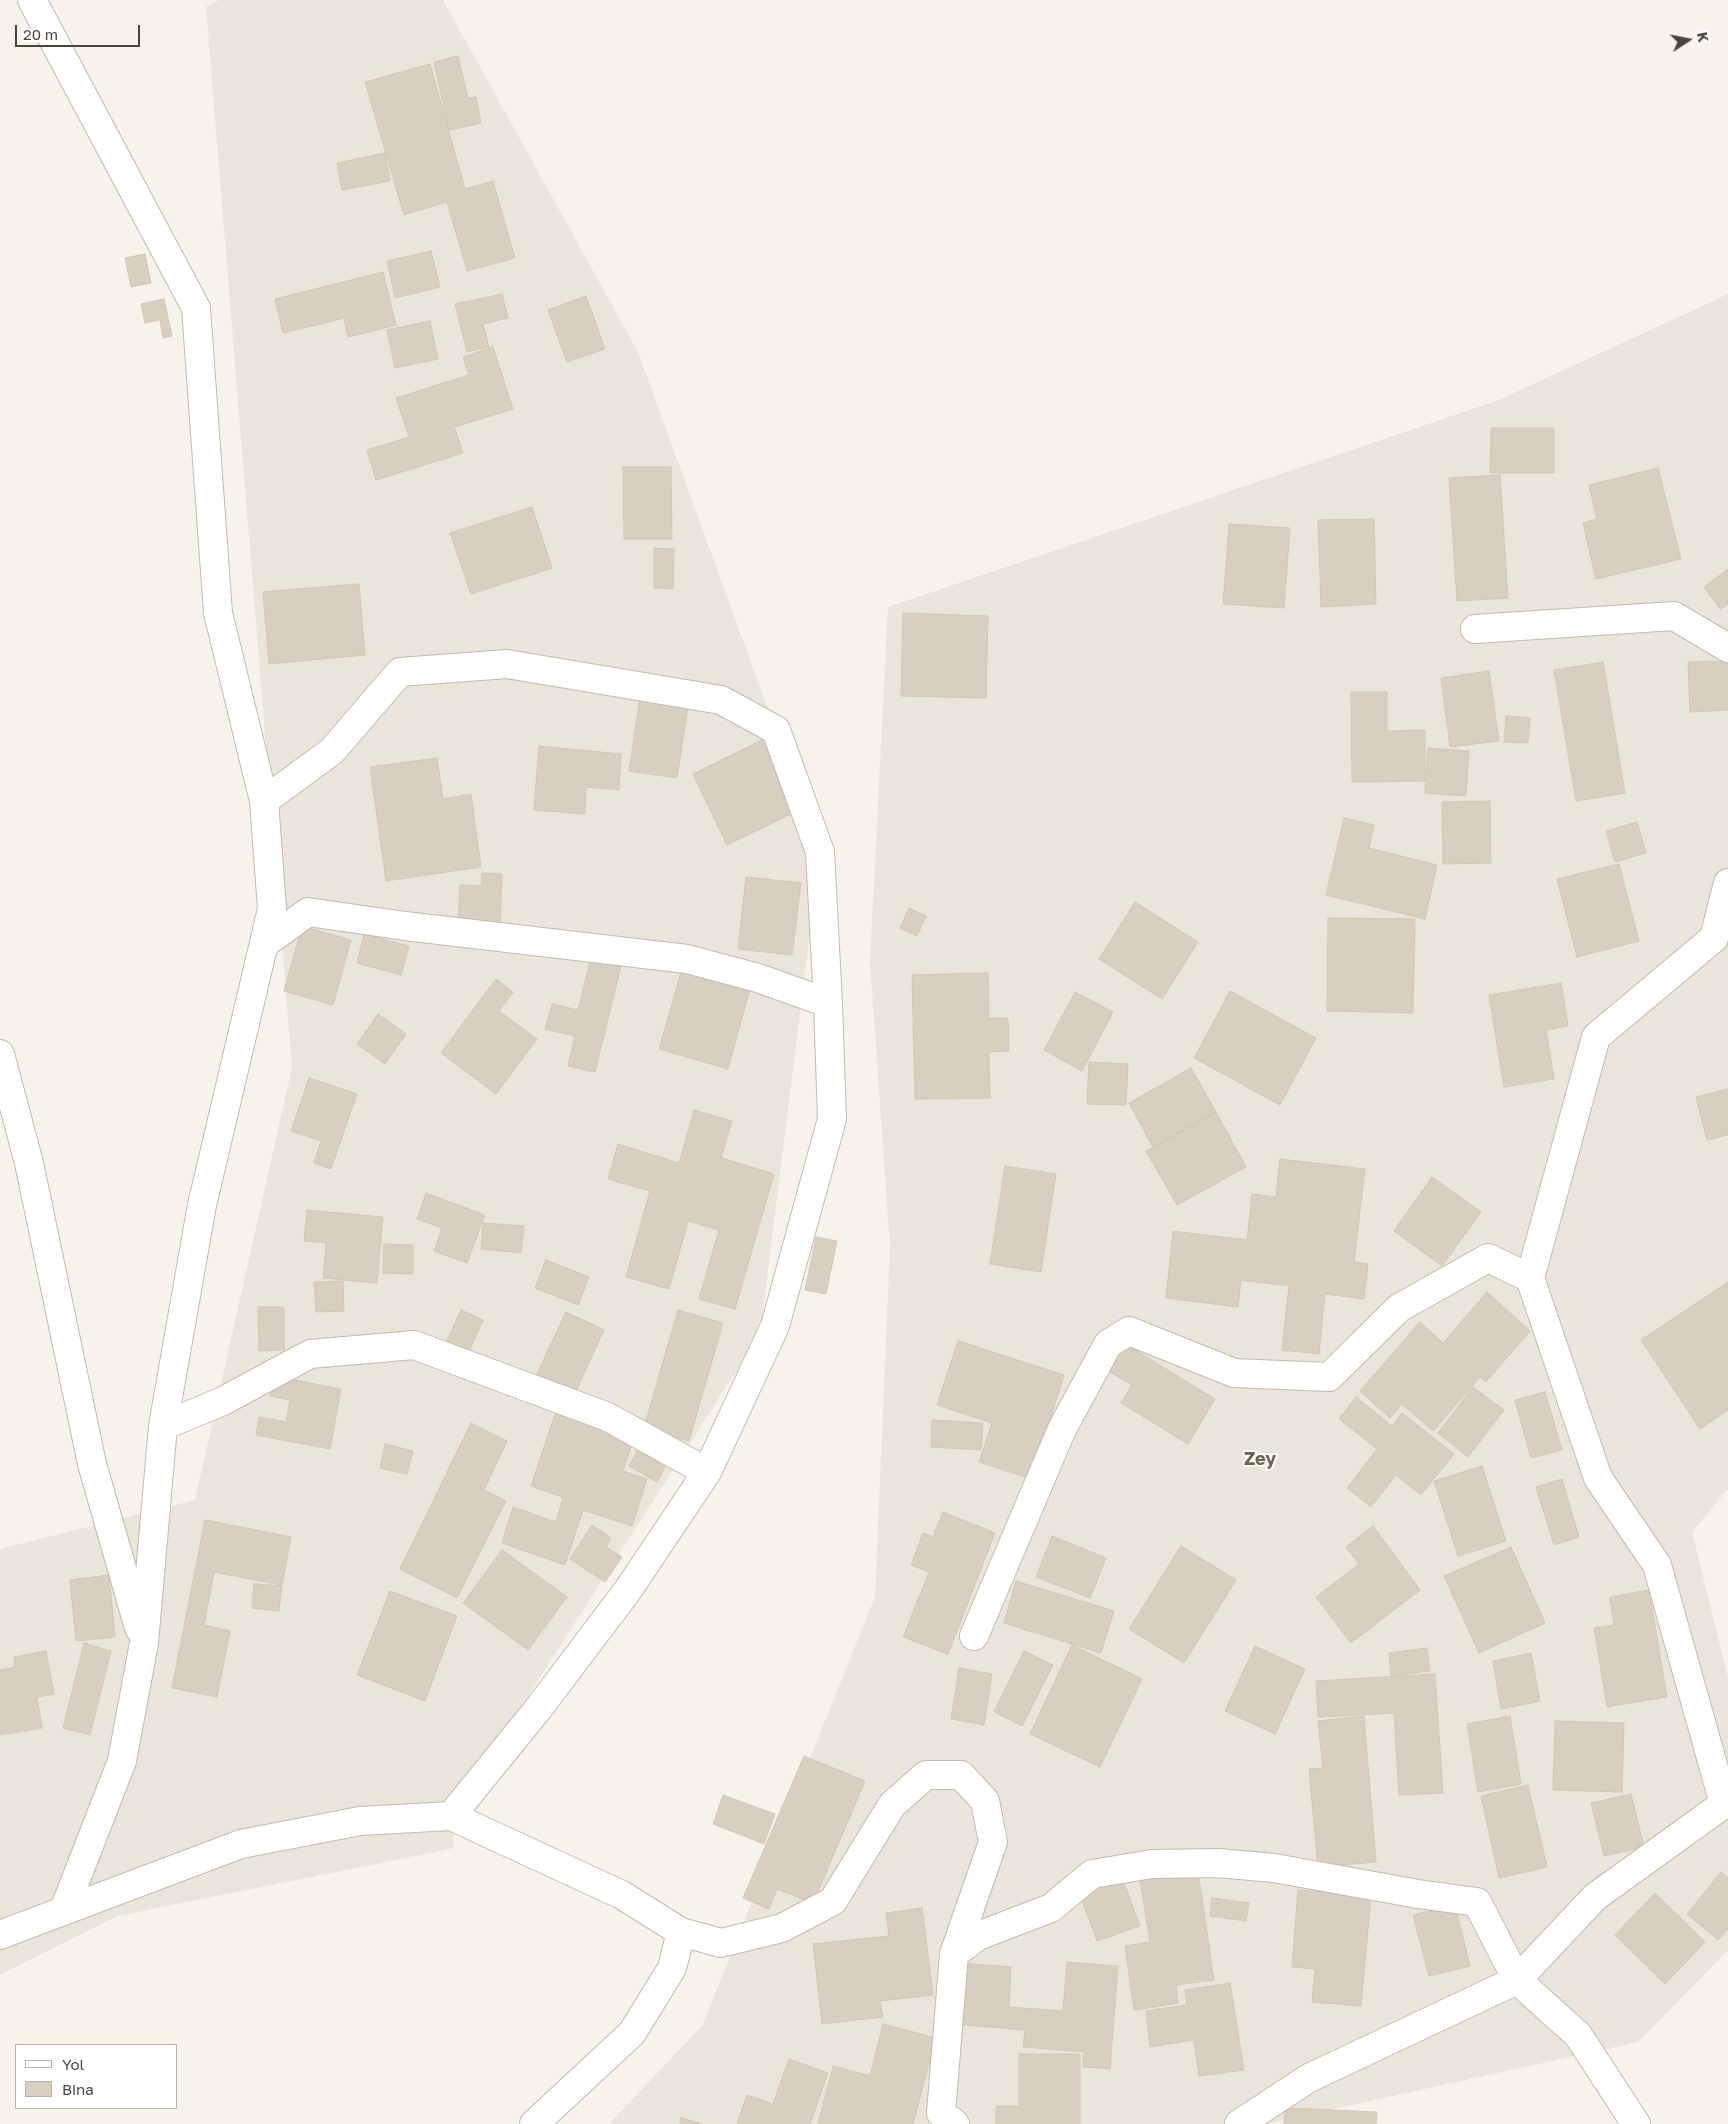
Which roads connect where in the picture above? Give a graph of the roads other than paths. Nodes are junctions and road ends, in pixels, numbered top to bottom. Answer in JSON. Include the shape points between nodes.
{"nodes":[{"id":1,"x":32,"y":0,"type":"edge"},
{"id":2,"x":1476,"y":629,"type":"dead end"},
{"id":3,"x":1728,"y":648,"type":"edge"},
{"id":4,"x":264,"y":801,"type":"junction"},
{"id":5,"x":1728,"y":883,"type":"edge"},
{"id":6,"x":264,"y":944,"type":"junction"},
{"id":7,"x":828,"y":1003,"type":"junction"},
{"id":8,"x":0,"y":1054,"type":"edge"},
{"id":9,"x":1530,"y":1278,"type":"junction"},
{"id":10,"x":164,"y":1426,"type":"junction"},
{"id":11,"x":707,"y":1472,"type":"junction"},
{"id":12,"x":974,"y":1636,"type":"dead end"},
{"id":13,"x":144,"y":1643,"type":"junction"},
{"id":14,"x":1726,"y":1803,"type":"edge"},
{"id":15,"x":451,"y":1816,"type":"junction"},
{"id":16,"x":64,"y":1910,"type":"junction"},
{"id":17,"x":681,"y":1932,"type":"junction"},
{"id":18,"x":0,"y":1935,"type":"edge"},
{"id":19,"x":954,"y":1954,"type":"junction"},
{"id":20,"x":1517,"y":1980,"type":"junction"},
{"id":21,"x":534,"y":2124,"type":"edge"},
{"id":22,"x":956,"y":2124,"type":"edge"},
{"id":23,"x":1239,"y":2124,"type":"edge"},
{"id":24,"x":1636,"y":2124,"type":"edge"}],
"edges":[{"from":1,"to":4,"type":"street","via":[[196,308],[218,613]]},
{"from":2,"to":3,"type":"street","via":[[1674,616]]},
{"from":4,"to":6,"type":"street","via":[[272,909]]},
{"from":4,"to":7,"type":"street","via":[[332,751],[400,672],[507,664],[721,700],[776,730],[820,852]]},
{"from":5,"to":9,"type":"street","via":[[1714,938],[1596,1037]]},
{"from":6,"to":7,"type":"street","via":[[308,912],[687,959],[758,978]]},
{"from":6,"to":10,"type":"street","via":[[202,1205]]},
{"from":7,"to":11,"type":"street","via":[[832,1119],[775,1326]]},
{"from":8,"to":13,"type":"street","via":[[29,1163],[92,1464]]},
{"from":9,"to":12,"type":"street","via":[[1488,1258],[1399,1308],[1329,1377],[1234,1373],[1129,1331],[1108,1344],[1062,1429]]},
{"from":9,"to":14,"type":"street","via":[[1598,1478],[1657,1565]]},
{"from":10,"to":11,"type":"street","via":[[223,1401],[310,1354],[414,1345],[608,1417]]},
{"from":10,"to":13,"type":"street"},
{"from":11,"to":15,"type":"street","via":[[628,1590],[538,1709]]},
{"from":13,"to":16,"type":"street","via":[[122,1761]]},
{"from":14,"to":20,"type":"street","via":[[1595,1897]]},
{"from":15,"to":16,"type":"street","via":[[360,1821],[241,1844]]},
{"from":15,"to":17,"type":"street","via":[[622,1895]]},
{"from":16,"to":18,"type":"street"},
{"from":17,"to":19,"type":"street","via":[[721,1943],[782,1928],[833,1901],[892,1805],[926,1775],[961,1775],[985,1801],[993,1842]]},
{"from":17,"to":21,"type":"street","via":[[672,1968],[632,2033]]},
{"from":19,"to":20,"type":"street","via":[[978,1936],[1051,1908],[1092,1874],[1152,1864],[1218,1863],[1274,1868],[1476,1902]]},
{"from":19,"to":22,"type":"street","via":[[941,2113]]},
{"from":20,"to":23,"type":"street","via":[[1309,2078]]},
{"from":20,"to":24,"type":"street","via":[[1578,2035]]}]}
